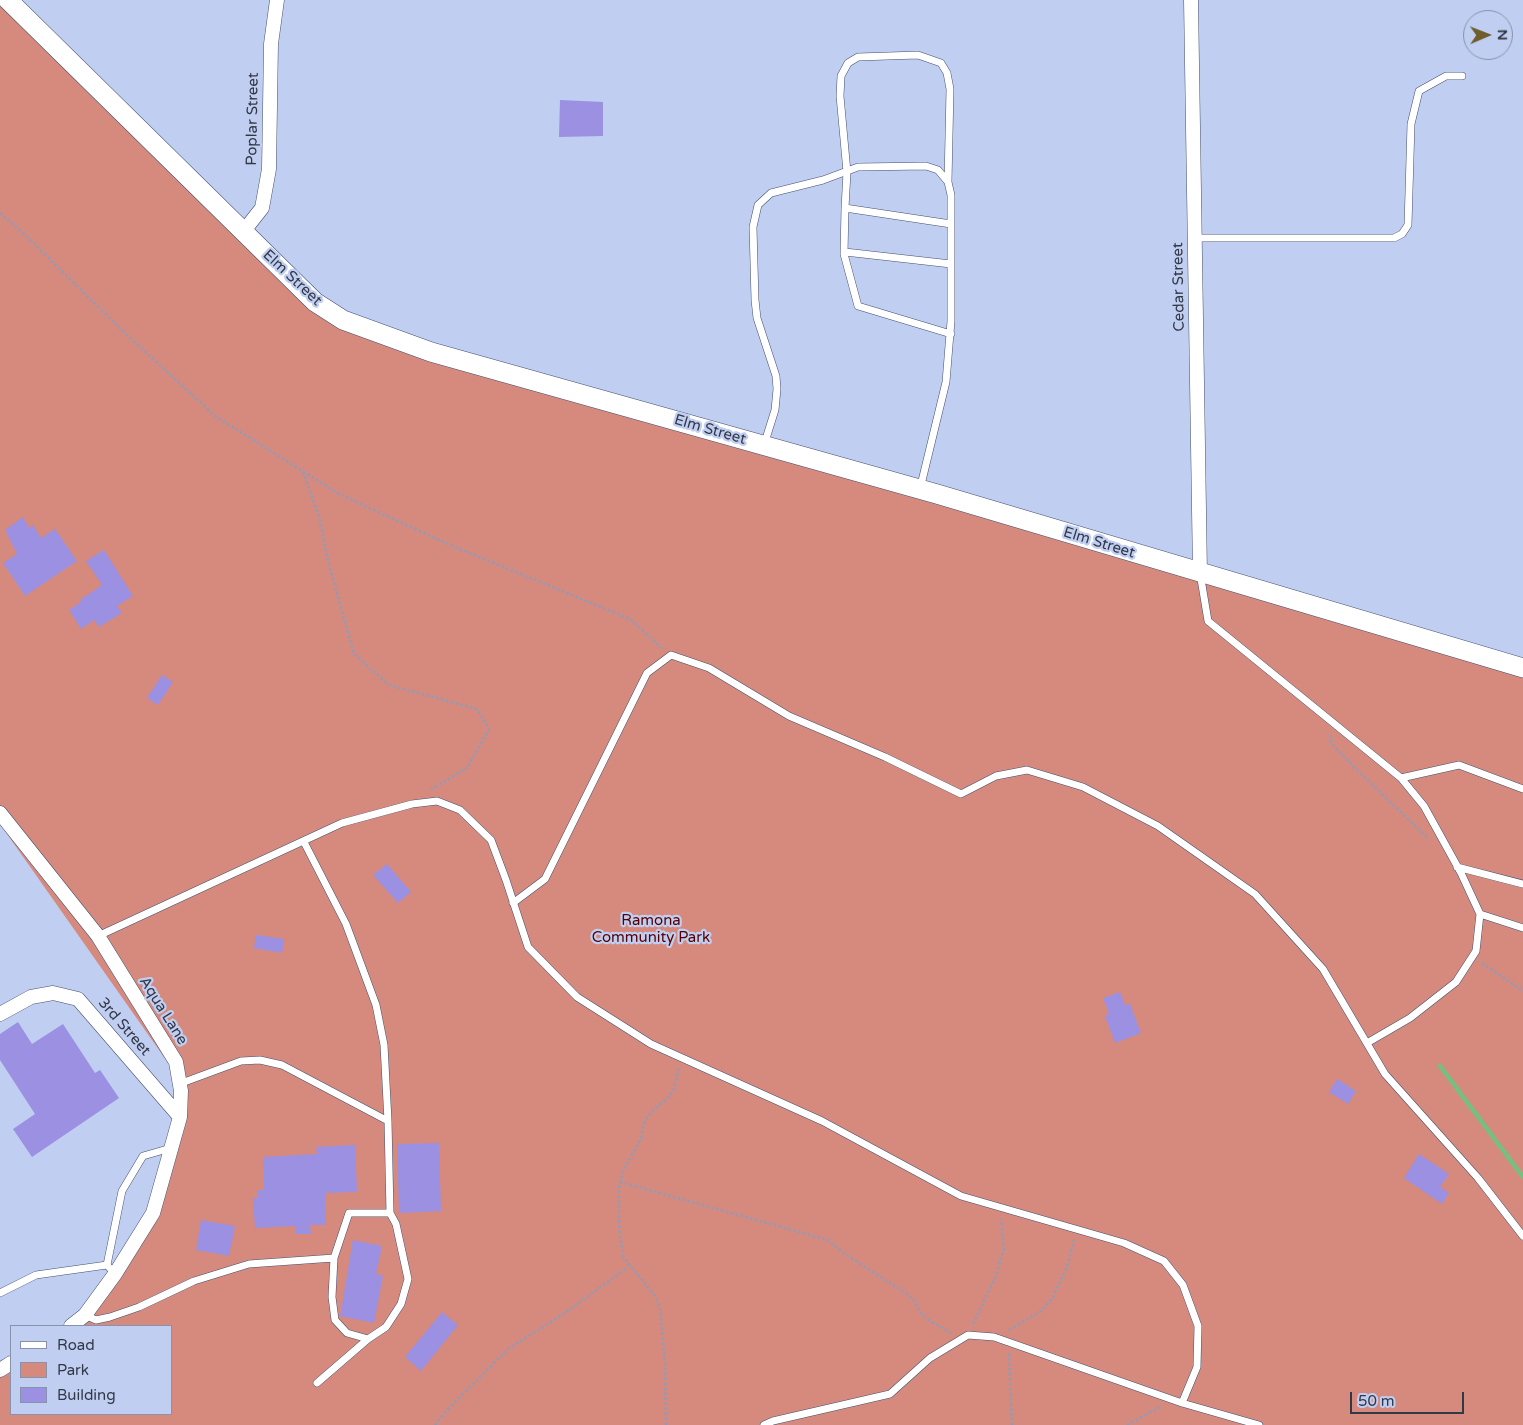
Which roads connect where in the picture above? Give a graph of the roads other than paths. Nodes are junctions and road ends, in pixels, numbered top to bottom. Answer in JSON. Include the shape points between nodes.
{"nodes":[{"id":1,"x":8,"y":0,"type":"edge"},
{"id":2,"x":277,"y":0,"type":"edge"},
{"id":3,"x":1190,"y":0,"type":"edge"},
{"id":4,"x":1462,"y":76,"type":"dead end"},
{"id":5,"x":847,"y":172,"type":"junction"},
{"id":6,"x":948,"y":182,"type":"junction"},
{"id":7,"x":845,"y":208,"type":"junction"},
{"id":8,"x":951,"y":224,"type":"junction"},
{"id":9,"x":243,"y":232,"type":"junction"},
{"id":10,"x":1195,"y":238,"type":"junction"},
{"id":11,"x":845,"y":252,"type":"junction"},
{"id":12,"x":951,"y":264,"type":"junction"},
{"id":13,"x":951,"y":334,"type":"junction"},
{"id":14,"x":764,"y":445,"type":"junction"},
{"id":15,"x":920,"y":489,"type":"junction"},
{"id":16,"x":1200,"y":573,"type":"junction"},
{"id":17,"x":1523,"y":668,"type":"edge"},
{"id":18,"x":1401,"y":778,"type":"junction"},
{"id":19,"x":1523,"y":789,"type":"edge"},
{"id":20,"x":0,"y":813,"type":"edge"},
{"id":21,"x":304,"y":842,"type":"junction"},
{"id":22,"x":1457,"y":867,"type":"junction"},
{"id":23,"x":1523,"y":884,"type":"edge"},
{"id":24,"x":514,"y":903,"type":"junction"},
{"id":25,"x":1480,"y":914,"type":"junction"},
{"id":26,"x":1523,"y":928,"type":"edge"},
{"id":27,"x":98,"y":936,"type":"junction"},
{"id":28,"x":0,"y":1014,"type":"edge"},
{"id":29,"x":1367,"y":1043,"type":"junction"},
{"id":30,"x":179,"y":1084,"type":"junction"},
{"id":31,"x":180,"y":1117,"type":"junction"},
{"id":32,"x":388,"y":1122,"type":"junction"},
{"id":33,"x":171,"y":1148,"type":"junction"},
{"id":34,"x":390,"y":1214,"type":"junction"},
{"id":35,"x":1523,"y":1236,"type":"edge"},
{"id":36,"x":334,"y":1258,"type":"junction"},
{"id":37,"x":111,"y":1269,"type":"junction"},
{"id":38,"x":0,"y":1293,"type":"edge"},
{"id":39,"x":86,"y":1315,"type":"junction"},
{"id":40,"x":72,"y":1325,"type":"edge"},
{"id":41,"x":368,"y":1338,"type":"junction"},
{"id":42,"x":317,"y":1383,"type":"dead end"},
{"id":43,"x":1182,"y":1403,"type":"junction"},
{"id":44,"x":764,"y":1425,"type":"edge"},
{"id":45,"x":1259,"y":1425,"type":"edge"}],
"edges":[{"from":1,"to":9,"type":"street","name":"Elm Street"},
{"from":2,"to":9,"type":"street","name":"Poplar Street","via":[[270,44],[269,169],[262,208]]},
{"from":3,"to":10,"type":"street","name":"Cedar Street"},
{"from":4,"to":10,"type":"lane","via":[[1446,76],[1419,91],[1411,124],[1408,225],[1402,234],[1394,238]]},
{"from":5,"to":6,"type":"lane","via":[[858,167],[926,166],[938,170]]},
{"from":5,"to":6,"type":"lane","via":[[840,76],[848,63],[858,57],[918,54],[941,63],[948,73]]},
{"from":5,"to":7,"type":"lane"},
{"from":5,"to":14,"type":"lane","via":[[771,193],[758,205],[753,227],[754,300],[777,389],[775,410]]},
{"from":6,"to":8,"type":"lane"},
{"from":7,"to":8,"type":"lane"},
{"from":7,"to":11,"type":"lane"},
{"from":8,"to":12,"type":"lane"},
{"from":9,"to":14,"type":"street","name":"Elm Street","via":[[315,302],[343,320],[431,352]]},
{"from":10,"to":16,"type":"street","name":"Cedar Street"},
{"from":11,"to":12,"type":"lane"},
{"from":11,"to":13,"type":"lane","via":[[858,306]]},
{"from":12,"to":13,"type":"lane"},
{"from":13,"to":15,"type":"lane","via":[[941,409]]},
{"from":14,"to":15,"type":"street","name":"Elm Street"},
{"from":15,"to":16,"type":"street","name":"Elm Street"},
{"from":16,"to":17,"type":"street","name":"Elm Street"},
{"from":16,"to":18,"type":"lane","via":[[1208,621]]},
{"from":18,"to":19,"type":"lane","via":[[1459,765]]},
{"from":18,"to":22,"type":"lane","via":[[1424,806]]},
{"from":20,"to":27,"type":"street","name":"Aqua Lane"},
{"from":21,"to":24,"type":"lane","via":[[342,823],[412,804],[437,801],[460,810],[491,840]]},
{"from":21,"to":27,"type":"lane"},
{"from":21,"to":32,"type":"lane","via":[[346,924],[376,1005],[384,1045]]},
{"from":22,"to":23,"type":"lane"},
{"from":22,"to":25,"type":"lane"},
{"from":24,"to":29,"type":"lane","via":[[545,880],[647,674],[670,655],[708,668],[790,716],[961,794],[996,776],[1027,770],[1083,787],[1158,826],[1256,894],[1323,969]]},
{"from":24,"to":43,"type":"lane","via":[[528,947],[577,998],[651,1044],[822,1121],[961,1196],[1124,1243],[1164,1262],[1184,1285],[1198,1326],[1198,1367]]},
{"from":25,"to":26,"type":"lane"},
{"from":25,"to":29,"type":"lane","via":[[1476,951],[1456,982],[1410,1018]]},
{"from":27,"to":30,"type":"street","name":"Aqua Lane","via":[[176,1062]]},
{"from":28,"to":31,"type":"street","name":"3rd Street","via":[[31,997],[53,993],[78,999]]},
{"from":29,"to":35,"type":"lane","via":[[1385,1074],[1478,1178]]},
{"from":30,"to":31,"type":"street","name":"Aqua Lane"},
{"from":30,"to":32,"type":"lane","via":[[232,1064],[260,1060],[282,1065]]},
{"from":31,"to":33,"type":"street","name":"Aqua Lane"},
{"from":32,"to":34,"type":"lane"},
{"from":33,"to":37,"type":"street","name":"Aqua Lane","via":[[153,1213]]},
{"from":33,"to":37,"type":"lane","via":[[143,1156],[122,1191]]},
{"from":34,"to":36,"type":"lane","via":[[349,1213]]},
{"from":34,"to":41,"type":"lane","via":[[396,1224],[408,1279],[401,1304],[386,1327]]},
{"from":36,"to":39,"type":"lane","via":[[249,1264],[194,1281],[110,1317],[96,1320]]},
{"from":36,"to":41,"type":"lane","via":[[332,1297],[335,1320],[347,1333]]},
{"from":37,"to":38,"type":"lane","via":[[36,1275]]},
{"from":37,"to":39,"type":"street","name":"Aqua Lane"},
{"from":39,"to":40,"type":"street","name":"Aqua Lane"},
{"from":41,"to":42,"type":"lane"},
{"from":43,"to":44,"type":"lane","via":[[994,1337],[968,1335],[930,1358],[890,1394]]},
{"from":43,"to":45,"type":"lane"}]}
